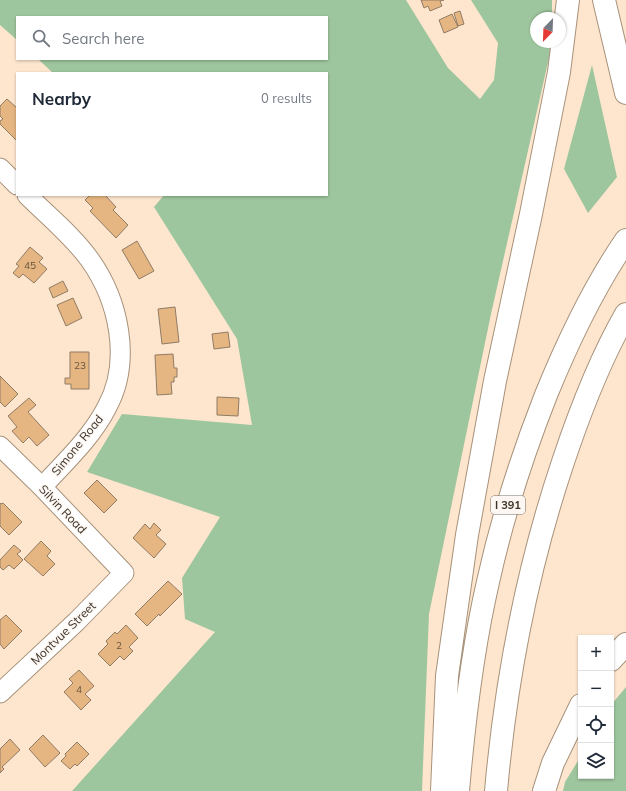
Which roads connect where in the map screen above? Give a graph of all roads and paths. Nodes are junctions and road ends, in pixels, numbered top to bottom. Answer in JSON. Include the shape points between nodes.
{"nodes":[{"id":1,"x":568,"y":0,"type":"edge"},
{"id":2,"x":604,"y":0,"type":"edge"},
{"id":3,"x":626,"y":93,"type":"edge"},
{"id":4,"x":0,"y":168,"type":"edge"},
{"id":5,"x":16,"y":184,"type":"edge"},
{"id":6,"x":28,"y":196,"type":"edge"},
{"id":7,"x":626,"y":240,"type":"edge"},
{"id":8,"x":626,"y":314,"type":"edge"},
{"id":9,"x":0,"y":446,"type":"edge"},
{"id":10,"x":42,"y":487,"type":"junction"},
{"id":11,"x":124,"y":573,"type":"joint"},
{"id":12,"x":626,"y":644,"type":"edge"},
{"id":13,"x":614,"y":657,"type":"edge"},
{"id":14,"x":0,"y":692,"type":"edge"},
{"id":15,"x":580,"y":707,"type":"edge"},
{"id":16,"x":442,"y":791,"type":"edge"},
{"id":17,"x":458,"y":791,"type":"edge"},
{"id":18,"x":496,"y":791,"type":"edge"},
{"id":19,"x":544,"y":791,"type":"edge"}],
"edges":[{"from":1,"to":16,"type":"main road","via":[[559,72],[495,381],[467,534],[446,676]]},
{"from":2,"to":3,"type":"main road"},
{"from":4,"to":5,"type":"street"},
{"from":6,"to":10,"type":"street","name":"Simone Road","via":[[75,242],[99,275],[110,296],[118,323],[120,356],[113,396],[107,408],[76,451]]},
{"from":7,"to":17,"type":"main road","number":"I 391","via":[[591,297],[570,340],[541,409],[500,530],[468,690]]},
{"from":8,"to":18,"type":"main road","via":[[584,404],[552,494],[537,546],[514,652],[504,713]]},
{"from":9,"to":10,"type":"street","name":"Silvin Road"},
{"from":10,"to":11,"type":"street","name":"Silvin Road"},
{"from":11,"to":14,"type":"street","name":"Montvue Street","via":[[76,622]]},
{"from":12,"to":13,"type":"main road"},
{"from":15,"to":19,"type":"main road","via":[[553,763]]}]}
